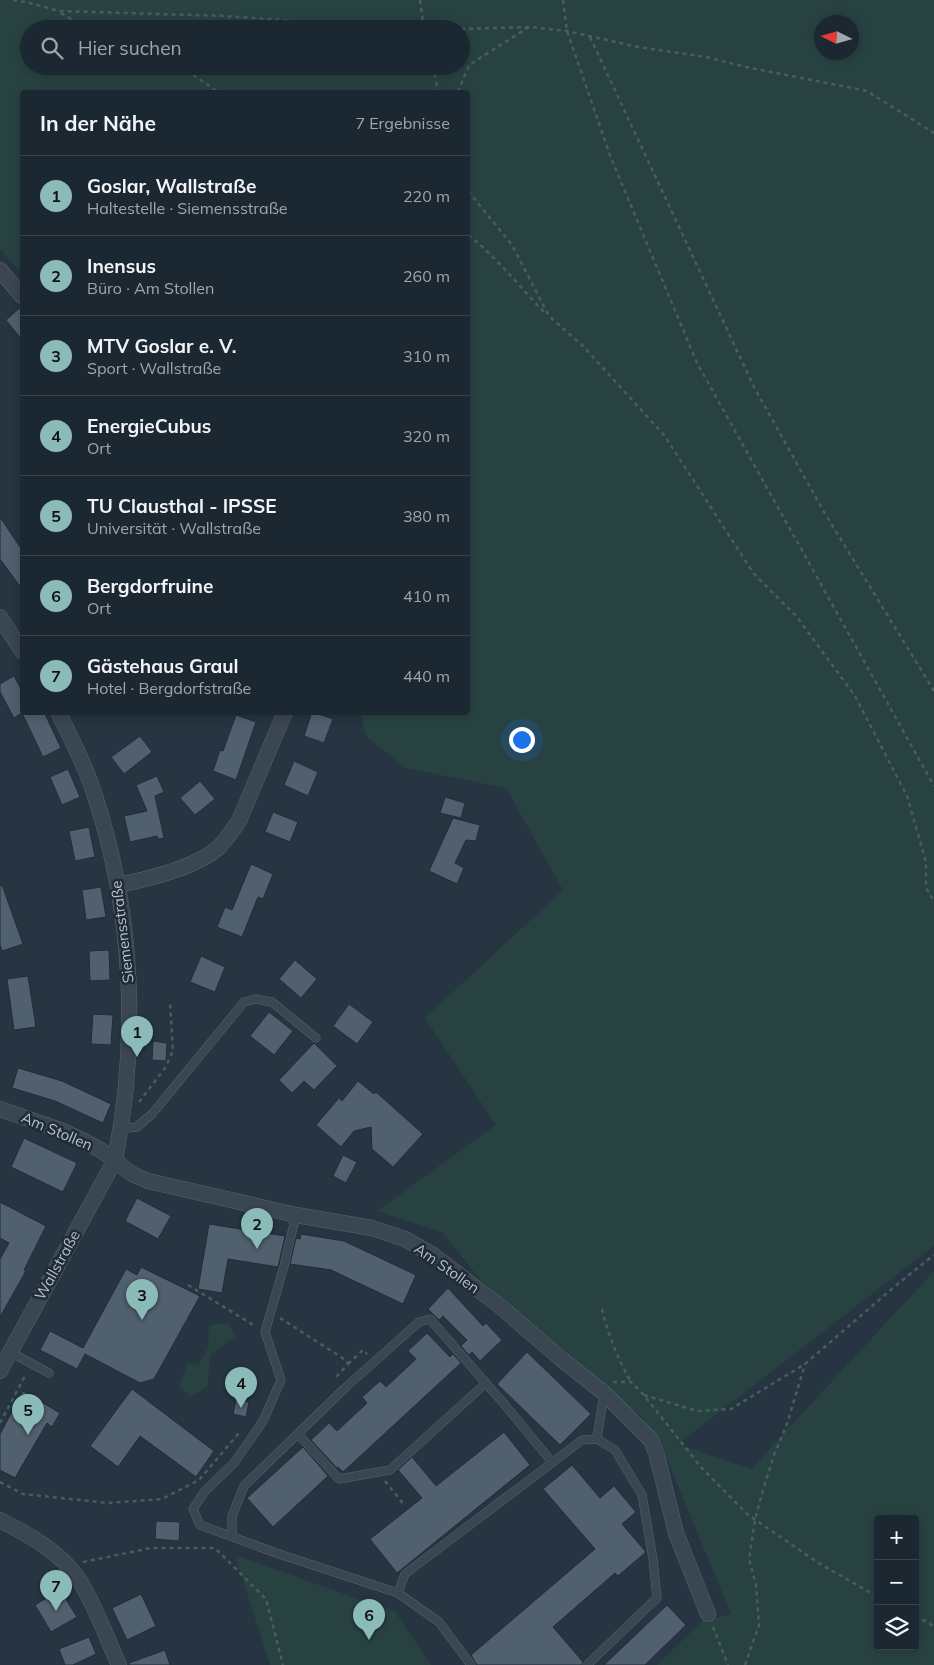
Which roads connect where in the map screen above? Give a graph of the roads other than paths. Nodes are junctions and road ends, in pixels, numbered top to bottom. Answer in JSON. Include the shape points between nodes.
{"nodes":[{"id":1,"x":0,"y":270,"type":"edge"},
{"id":2,"x":20,"y":294,"type":"edge"},
{"id":3,"x":0,"y":617,"type":"edge"},
{"id":4,"x":20,"y":648,"type":"edge"},
{"id":5,"x":60,"y":715,"type":"edge"},
{"id":6,"x":284,"y":715,"type":"edge"},
{"id":7,"x":118,"y":885,"type":"junction"},
{"id":8,"x":316,"y":1038,"type":"dead end"},
{"id":9,"x":0,"y":1109,"type":"edge"},
{"id":10,"x":121,"y":1129,"type":"junction"},
{"id":11,"x":114,"y":1160,"type":"junction"},
{"id":12,"x":296,"y":1215,"type":"junction"},
{"id":13,"x":10,"y":1352,"type":"junction"},
{"id":14,"x":0,"y":1371,"type":"edge"},
{"id":15,"x":49,"y":1373,"type":"dead end"},
{"id":16,"x":486,"y":1383,"type":"junction"},
{"id":17,"x":604,"y":1393,"type":"junction"},
{"id":18,"x":298,"y":1434,"type":"junction"},
{"id":19,"x":597,"y":1439,"type":"junction"},
{"id":20,"x":552,"y":1462,"type":"junction"},
{"id":21,"x":0,"y":1520,"type":"edge"},
{"id":22,"x":232,"y":1536,"type":"junction"},
{"id":23,"x":398,"y":1593,"type":"junction"},
{"id":24,"x":708,"y":1614,"type":"road end"},
{"id":25,"x":119,"y":1665,"type":"edge"},
{"id":26,"x":471,"y":1665,"type":"edge"},
{"id":27,"x":587,"y":1665,"type":"edge"}],
"edges":[{"from":1,"to":2,"type":"street"},
{"from":3,"to":4,"type":"street"},
{"from":5,"to":7,"type":"street","name":"Siemensstraße","via":[[95,794]]},
{"from":6,"to":7,"type":"street","via":[[239,821],[229,836],[202,859],[167,873]]},
{"from":7,"to":10,"type":"street","name":"Siemensstraße","via":[[128,961],[129,1023]]},
{"from":8,"to":10,"type":"lane","via":[[272,1002],[255,999],[244,1002],[152,1114],[137,1127]]},
{"from":9,"to":11,"type":"street","name":"Am Stollen","via":[[63,1131]]},
{"from":10,"to":11,"type":"street","name":"Siemensstraße"},
{"from":11,"to":12,"type":"street","name":"Am Stollen","via":[[148,1181]]},
{"from":11,"to":13,"type":"street","name":"Wallstraße"},
{"from":12,"to":17,"type":"street","name":"Am Stollen","via":[[372,1228],[405,1239],[433,1255]]},
{"from":12,"to":22,"type":"lane","via":[[265,1332],[281,1380],[263,1421],[234,1463],[205,1491],[194,1509],[200,1525]]},
{"from":13,"to":14,"type":"street","name":"Wallstraße"},
{"from":13,"to":15,"type":"lane"},
{"from":16,"to":18,"type":"lane","via":[[390,1470],[339,1479]]},
{"from":16,"to":18,"type":"lane","via":[[430,1319],[419,1322]]},
{"from":16,"to":20,"type":"lane"},
{"from":17,"to":19,"type":"lane"},
{"from":17,"to":24,"type":"street","name":"Am Stollen","via":[[651,1440],[676,1533]]},
{"from":18,"to":22,"type":"lane","via":[[244,1486],[232,1516]]},
{"from":19,"to":20,"type":"lane","via":[[582,1440]]},
{"from":19,"to":27,"type":"lane","via":[[615,1450],[642,1496],[657,1598]]},
{"from":20,"to":23,"type":"lane","via":[[404,1574]]},
{"from":21,"to":25,"type":"street","via":[[47,1548],[67,1565],[80,1581]]},
{"from":22,"to":23,"type":"lane"},
{"from":23,"to":26,"type":"lane","via":[[439,1622]]}]}
